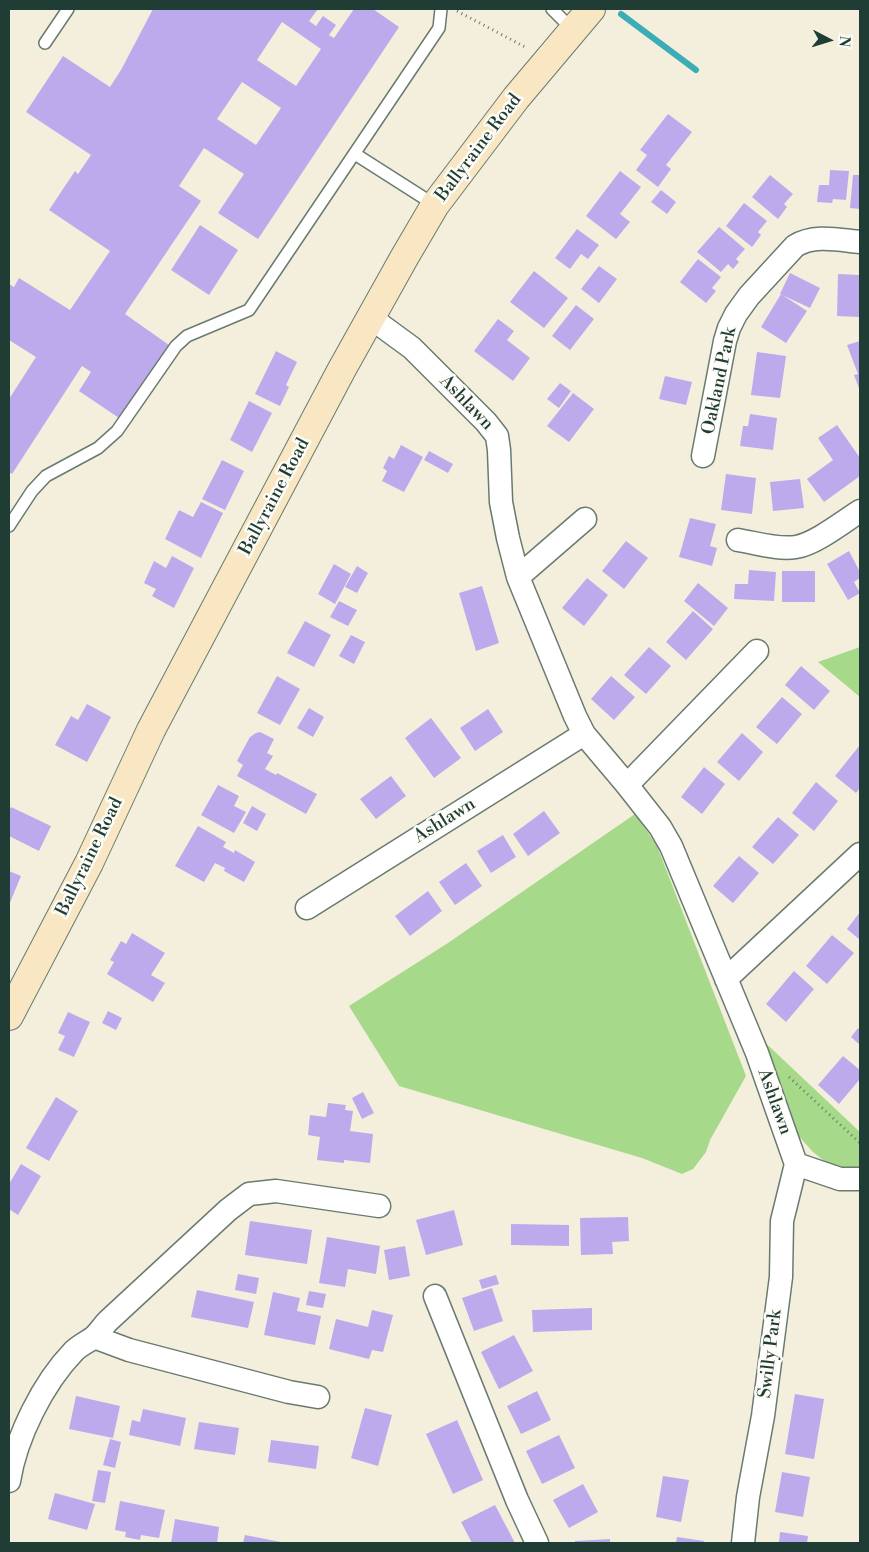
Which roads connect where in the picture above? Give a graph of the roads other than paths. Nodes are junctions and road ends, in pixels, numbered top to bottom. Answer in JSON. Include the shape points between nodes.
{"nodes":[{"id":1,"x":68,"y":9,"type":"edge"},
{"id":2,"x":441,"y":9,"type":"edge"},
{"id":3,"x":552,"y":9,"type":"edge"},
{"id":4,"x":590,"y":9,"type":"edge"},
{"id":5,"x":573,"y":30,"type":"junction"},
{"id":6,"x":45,"y":43,"type":"dead end"},
{"id":7,"x":355,"y":154,"type":"junction"},
{"id":8,"x":435,"y":205,"type":"junction"},
{"id":9,"x":860,"y":242,"type":"edge"},
{"id":10,"x":371,"y":318,"type":"junction"},
{"id":11,"x":703,"y":456,"type":"dead end"},
{"id":12,"x":860,"y":511,"type":"edge"},
{"id":13,"x":585,"y":519,"type":"dead end"},
{"id":14,"x":9,"y":526,"type":"edge"},
{"id":15,"x":738,"y":540,"type":"dead end"},
{"id":16,"x":518,"y":577,"type":"junction"},
{"id":17,"x":756,"y":651,"type":"dead end"},
{"id":18,"x":584,"y":734,"type":"junction"},
{"id":19,"x":627,"y":785,"type":"junction"},
{"id":20,"x":860,"y":854,"type":"edge"},
{"id":21,"x":307,"y":908,"type":"dead end"},
{"id":22,"x":726,"y":980,"type":"junction"},
{"id":23,"x":9,"y":1016,"type":"edge"},
{"id":24,"x":796,"y":1164,"type":"junction"},
{"id":25,"x":860,"y":1178,"type":"edge"},
{"id":26,"x":379,"y":1206,"type":"dead end"},
{"id":27,"x":435,"y":1296,"type":"dead end"},
{"id":28,"x":94,"y":1337,"type":"junction"},
{"id":29,"x":318,"y":1397,"type":"dead end"},
{"id":30,"x":9,"y":1481,"type":"edge"},
{"id":31,"x":537,"y":1543,"type":"edge"},
{"id":32,"x":743,"y":1543,"type":"edge"}],
"edges":[{"from":1,"to":6,"type":"lane"},
{"from":2,"to":7,"type":"lane","via":[[439,28]]},
{"from":3,"to":5,"type":"lane"},
{"from":4,"to":5,"type":"main road","name":"Ballyraine Road"},
{"from":5,"to":8,"type":"main road","name":"Ballyraine Road","via":[[516,98]]},
{"from":7,"to":8,"type":"lane"},
{"from":7,"to":14,"type":"lane","via":[[249,310],[187,336],[176,346],[117,431],[98,448],[46,476]]},
{"from":8,"to":10,"type":"main road","name":"Ballyraine Road"},
{"from":9,"to":11,"type":"street","name":"Oakland Park","via":[[804,241],[749,296],[736,314],[725,341]]},
{"from":10,"to":16,"type":"street","name":"Ashlawn","via":[[412,348],[497,436],[501,502]]},
{"from":10,"to":23,"type":"main road","name":"Ballyraine Road","via":[[156,722],[89,863]]},
{"from":12,"to":15,"type":"street","via":[[808,544],[796,547]]},
{"from":13,"to":16,"type":"street"},
{"from":16,"to":18,"type":"street","name":"Ashlawn"},
{"from":17,"to":19,"type":"street"},
{"from":18,"to":19,"type":"street","name":"Ashlawn"},
{"from":18,"to":21,"type":"street","name":"Ashlawn"},
{"from":19,"to":22,"type":"street","name":"Ashlawn","via":[[671,846]]},
{"from":20,"to":22,"type":"street"},
{"from":22,"to":24,"type":"street","name":"Ashlawn","via":[[757,1053]]},
{"from":24,"to":25,"type":"street","via":[[840,1179]]},
{"from":24,"to":32,"type":"street","name":"Swilly Park","via":[[782,1221],[781,1277]]},
{"from":26,"to":28,"type":"street","via":[[276,1190],[249,1194],[115,1314]]},
{"from":27,"to":31,"type":"street"},
{"from":28,"to":29,"type":"street","via":[[129,1350]]},
{"from":28,"to":30,"type":"street","via":[[75,1350],[48,1384],[26,1424]]}]}
